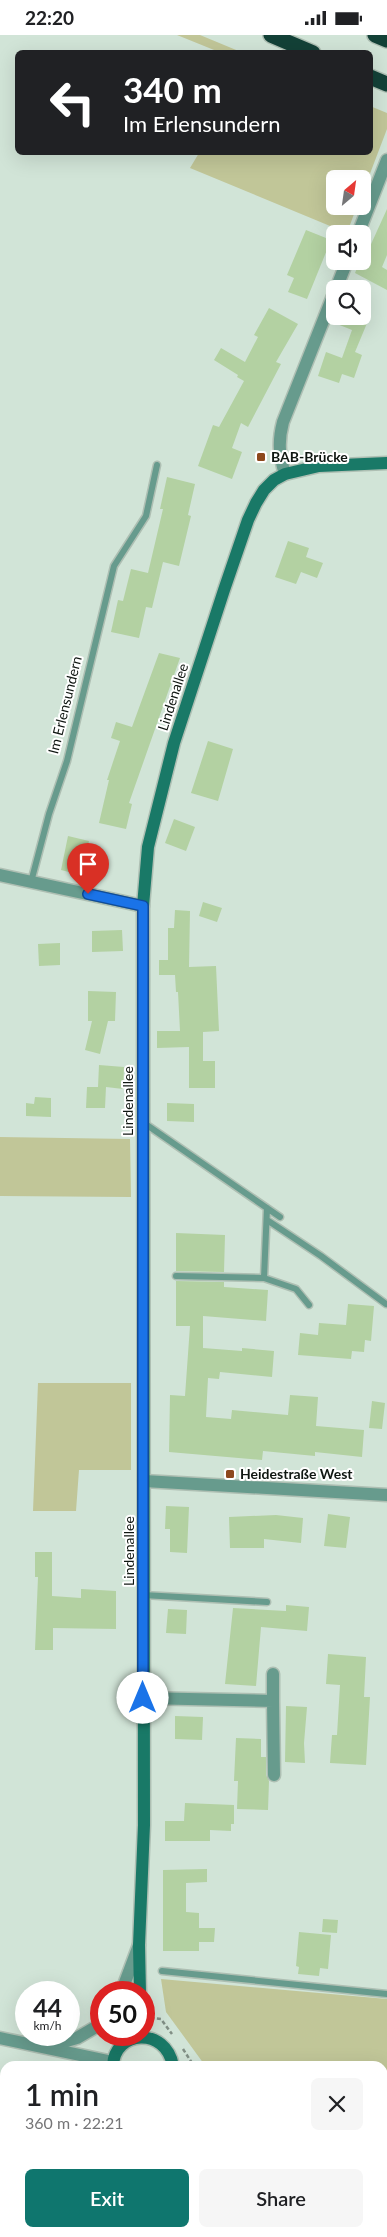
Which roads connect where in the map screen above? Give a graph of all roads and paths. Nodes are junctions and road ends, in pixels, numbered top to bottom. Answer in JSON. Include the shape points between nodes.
{"nodes":[{"id":1,"x":271,"y":35,"type":"edge"},
{"id":2,"x":375,"y":35,"type":"edge"},
{"id":3,"x":387,"y":40,"type":"edge"},
{"id":4,"x":306,"y":50,"type":"edge"},
{"id":5,"x":373,"y":78,"type":"edge"},
{"id":6,"x":387,"y":84,"type":"edge"},
{"id":7,"x":387,"y":160,"type":"edge"},
{"id":8,"x":362,"y":225,"type":"edge"},
{"id":9,"x":326,"y":315,"type":"edge"},
{"id":10,"x":387,"y":463,"type":"edge"},
{"id":11,"x":157,"y":465,"type":"dead end"},
{"id":12,"x":285,"y":474,"type":"junction"},
{"id":13,"x":0,"y":875,"type":"edge"},
{"id":14,"x":31,"y":882,"type":"junction"},
{"id":15,"x":143,"y":906,"type":"junction"},
{"id":16,"x":143,"y":1122,"type":"junction"},
{"id":17,"x":267,"y":1208,"type":"junction"},
{"id":18,"x":280,"y":1217,"type":"dead end"},
{"id":19,"x":267,"y":1220,"type":"junction"},
{"id":20,"x":176,"y":1276,"type":"dead end"},
{"id":21,"x":264,"y":1278,"type":"junction"},
{"id":22,"x":309,"y":1305,"type":"dead end"},
{"id":23,"x":386,"y":1305,"type":"edge"},
{"id":24,"x":144,"y":1481,"type":"junction"},
{"id":25,"x":387,"y":1495,"type":"edge"},
{"id":26,"x":144,"y":1595,"type":"junction"},
{"id":27,"x":267,"y":1602,"type":"dead end"},
{"id":28,"x":272,"y":1674,"type":"dead end"},
{"id":29,"x":143,"y":1698,"type":"junction"},
{"id":30,"x":273,"y":1701,"type":"junction"},
{"id":31,"x":274,"y":1775,"type":"dead end"},
{"id":32,"x":139,"y":1945,"type":"junction"},
{"id":33,"x":162,"y":1971,"type":"dead end"},
{"id":34,"x":126,"y":1981,"type":"edge"},
{"id":35,"x":140,"y":1981,"type":"edge"},
{"id":36,"x":387,"y":1994,"type":"edge"},
{"id":37,"x":90,"y":2030,"type":"edge"},
{"id":38,"x":0,"y":2038,"type":"edge"},
{"id":39,"x":155,"y":2040,"type":"edge"},
{"id":40,"x":122,"y":2046,"type":"edge"},
{"id":41,"x":46,"y":2047,"type":"junction"},
{"id":42,"x":101,"y":2061,"type":"edge"},
{"id":43,"x":114,"y":2061,"type":"edge"},
{"id":44,"x":171,"y":2061,"type":"edge"}],
"edges":[{"from":1,"to":4,"type":"highway"},
{"from":2,"to":3,"type":"highway"},
{"from":5,"to":6,"type":"highway"},
{"from":7,"to":8,"type":"street"},
{"from":9,"to":12,"type":"street","via":[[283,422],[279,456]]},
{"from":10,"to":12,"type":"main road","via":[[319,467]]},
{"from":11,"to":14,"type":"lane","name":"Im Erlensundern","via":[[146,516],[114,566],[67,761]]},
{"from":12,"to":15,"type":"main road","name":"Lindenallee","via":[[274,479],[264,490],[248,520],[172,753],[148,847]]},
{"from":13,"to":14,"type":"street"},
{"from":14,"to":15,"type":"street"},
{"from":15,"to":16,"type":"main road","name":"Lindenallee"},
{"from":16,"to":17,"type":"lane"},
{"from":16,"to":24,"type":"main road","name":"Lindenallee"},
{"from":17,"to":18,"type":"lane"},
{"from":17,"to":19,"type":"lane"},
{"from":19,"to":21,"type":"lane"},
{"from":19,"to":23,"type":"lane"},
{"from":20,"to":21,"type":"lane"},
{"from":21,"to":22,"type":"lane","via":[[296,1289]]},
{"from":24,"to":25,"type":"street"},
{"from":24,"to":26,"type":"main road","name":"Lindenallee"},
{"from":26,"to":27,"type":"lane"},
{"from":26,"to":29,"type":"main road","name":"Lindenallee"},
{"from":28,"to":30,"type":"street"},
{"from":29,"to":30,"type":"street"},
{"from":29,"to":32,"type":"main road","name":"Lindenallee","via":[[144,1825]]},
{"from":30,"to":31,"type":"street"},
{"from":32,"to":34,"type":"street","name":"Lindenallee"},
{"from":32,"to":35,"type":"main road","name":"Lindenallee"},
{"from":33,"to":36,"type":"lane"},
{"from":37,"to":41,"type":"street","via":[[77,2038]]},
{"from":38,"to":41,"type":"street"},
{"from":39,"to":44,"type":"main road","via":[[167,2049]]},
{"from":40,"to":43,"type":"main road"},
{"from":41,"to":42,"type":"street"}]}
